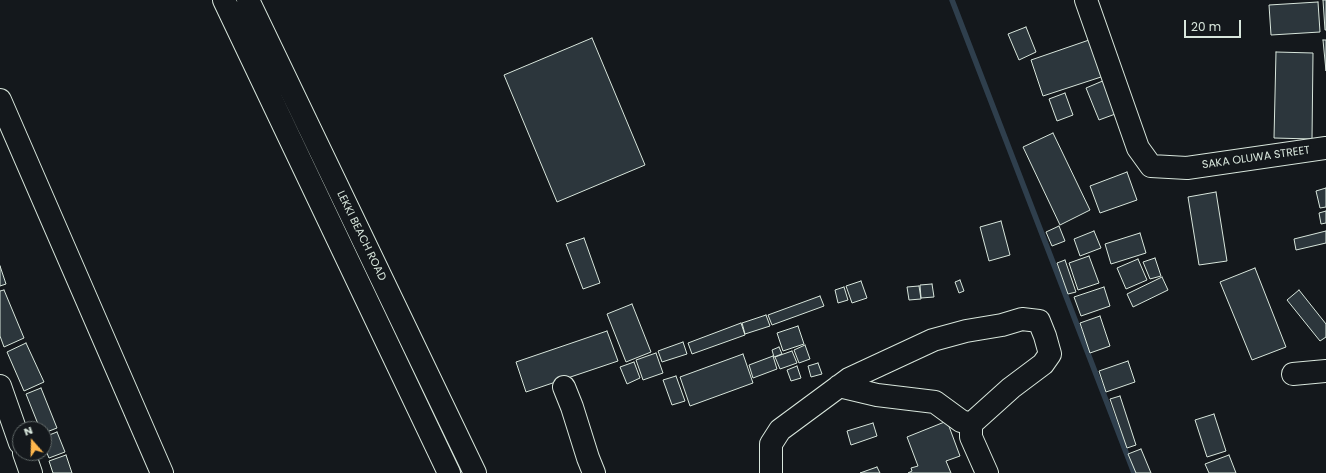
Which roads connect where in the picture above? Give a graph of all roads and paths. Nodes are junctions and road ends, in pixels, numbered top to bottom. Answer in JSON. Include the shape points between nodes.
{"nodes":[{"id":1,"x":224,"y":0,"type":"edge"},
{"id":2,"x":248,"y":0,"type":"edge"},
{"id":3,"x":1086,"y":0,"type":"edge"},
{"id":4,"x":0,"y":100,"type":"edge"},
{"id":5,"x":1326,"y":148,"type":"edge"},
{"id":6,"x":1326,"y":371,"type":"edge"},
{"id":7,"x":1293,"y":374,"type":"dead end"},
{"id":8,"x":0,"y":386,"type":"edge"},
{"id":9,"x":839,"y":386,"type":"junction"},
{"id":10,"x":564,"y":387,"type":"dead end"},
{"id":11,"x":12,"y":421,"type":"edge"},
{"id":12,"x":971,"y":424,"type":"junction"},
{"id":13,"x":26,"y":461,"type":"edge"},
{"id":14,"x":30,"y":473,"type":"edge"},
{"id":15,"x":162,"y":473,"type":"edge"},
{"id":16,"x":449,"y":473,"type":"edge"},
{"id":17,"x":475,"y":473,"type":"edge"},
{"id":18,"x":594,"y":473,"type":"edge"},
{"id":19,"x":771,"y":473,"type":"edge"},
{"id":20,"x":987,"y":473,"type":"edge"}],
"edges":[{"from":1,"to":16,"type":"main road","name":"LEKKI BEACH ROAD"},
{"from":2,"to":17,"type":"main road","name":"LEKKI BEACH ROAD"},
{"from":3,"to":5,"type":"main road","name":"SAKA OLUWA STREET","via":[[1138,148],[1151,166],[1187,168]]},
{"from":4,"to":15,"type":"main road"},
{"from":6,"to":7,"type":"main road"},
{"from":8,"to":11,"type":"main road"},
{"from":9,"to":12,"type":"main road","via":[[877,395],[935,402],[961,421]]},
{"from":9,"to":12,"type":"main road","via":[[933,340],[1022,319],[1039,321],[1050,354],[1043,364]]},
{"from":9,"to":19,"type":"main road","via":[[780,430],[771,444]]},
{"from":10,"to":18,"type":"main road"},
{"from":12,"to":20,"type":"main road","via":[[971,438]]},
{"from":13,"to":14,"type":"main road"}]}
